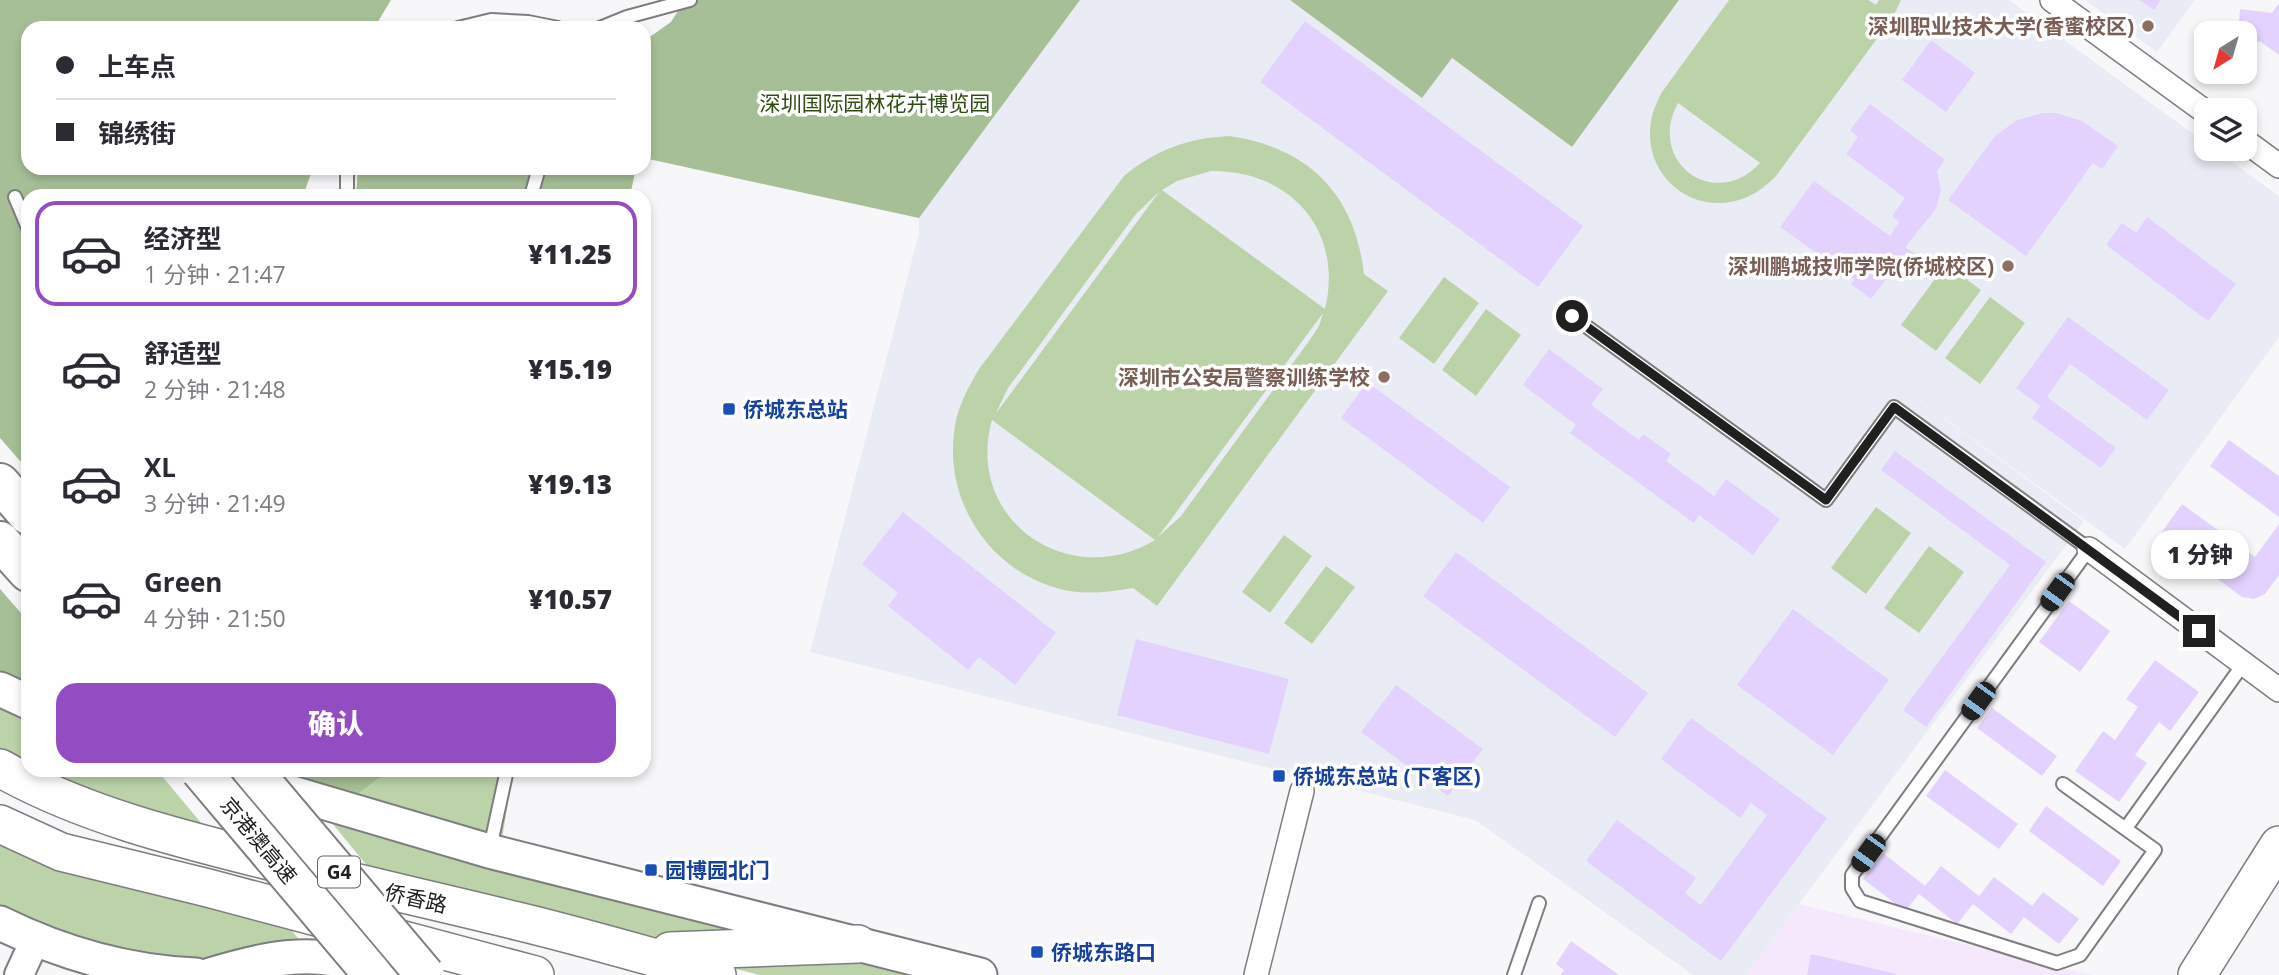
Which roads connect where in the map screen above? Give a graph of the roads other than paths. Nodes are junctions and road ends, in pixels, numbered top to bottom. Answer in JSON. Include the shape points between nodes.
{"nodes":[{"id":1,"x":690,"y":0,"type":"edge"},
{"id":2,"x":2052,"y":0,"type":"edge"},
{"id":3,"x":487,"y":21,"type":"edge"},
{"id":4,"x":509,"y":21,"type":"edge"},
{"id":5,"x":618,"y":21,"type":"edge"},
{"id":6,"x":2194,"y":104,"type":"edge"},
{"id":7,"x":2257,"y":150,"type":"edge"},
{"id":8,"x":2279,"y":166,"type":"edge"},
{"id":9,"x":15,"y":197,"type":"dead end"},
{"id":10,"x":21,"y":211,"type":"edge"},
{"id":11,"x":1572,"y":316,"type":"dead end"},
{"id":12,"x":0,"y":483,"type":"edge"},
{"id":13,"x":21,"y":507,"type":"edge"},
{"id":14,"x":0,"y":541,"type":"edge"},
{"id":15,"x":2089,"y":549,"type":"junction"},
{"id":16,"x":21,"y":564,"type":"edge"},
{"id":17,"x":2244,"y":663,"type":"junction"},
{"id":18,"x":0,"y":689,"type":"edge"},
{"id":19,"x":2279,"y":690,"type":"edge"},
{"id":20,"x":21,"y":699,"type":"edge"},
{"id":21,"x":0,"y":768,"type":"edge"},
{"id":22,"x":206,"y":777,"type":"edge"},
{"id":23,"x":238,"y":777,"type":"edge"},
{"id":24,"x":258,"y":777,"type":"edge"},
{"id":25,"x":505,"y":777,"type":"edge"},
{"id":26,"x":2063,"y":784,"type":"dead end"},
{"id":27,"x":1302,"y":791,"type":"dead end"},
{"id":28,"x":0,"y":824,"type":"edge"},
{"id":29,"x":2126,"y":828,"type":"junction"},
{"id":30,"x":2279,"y":845,"type":"edge"},
{"id":31,"x":489,"y":851,"type":"junction"},
{"id":32,"x":1539,"y":902,"type":"dead end"},
{"id":33,"x":0,"y":923,"type":"edge"},
{"id":34,"x":35,"y":940,"type":"junction"},
{"id":35,"x":858,"y":944,"type":"junction"},
{"id":36,"x":636,"y":953,"type":"junction"},
{"id":37,"x":19,"y":975,"type":"edge"},
{"id":38,"x":196,"y":975,"type":"edge"},
{"id":39,"x":210,"y":975,"type":"edge"},
{"id":40,"x":373,"y":975,"type":"edge"},
{"id":41,"x":398,"y":975,"type":"edge"},
{"id":42,"x":425,"y":975,"type":"edge"},
{"id":43,"x":535,"y":975,"type":"edge"},
{"id":44,"x":717,"y":975,"type":"edge"},
{"id":45,"x":980,"y":975,"type":"edge"},
{"id":46,"x":1256,"y":975,"type":"edge"},
{"id":47,"x":1514,"y":975,"type":"edge"},
{"id":48,"x":2197,"y":975,"type":"edge"}],
"edges":[{"from":1,"to":5,"type":"lane"},
{"from":2,"to":6,"type":"street"},
{"from":3,"to":4,"type":"lane"},
{"from":7,"to":8,"type":"street"},
{"from":9,"to":10,"type":"lane"},
{"from":11,"to":15,"type":"lane","via":[[1826,500],[1894,407]]},
{"from":12,"to":13,"type":"highway"},
{"from":14,"to":16,"type":"highway"},
{"from":15,"to":17,"type":"street"},
{"from":15,"to":29,"type":"lane","via":[[1852,875],[1852,888],[1860,901],[2057,962],[2080,955],[2155,850]]},
{"from":17,"to":19,"type":"street"},
{"from":17,"to":29,"type":"lane"},
{"from":18,"to":20,"type":"main road"},
{"from":21,"to":36,"type":"main road","name":"侨香路","via":[[29,785],[84,806],[193,841]]},
{"from":22,"to":40,"type":"highway","name":"京港澳高速","number":"G4","bridge":true},
{"from":23,"to":31,"type":"main road"},
{"from":24,"to":42,"type":"highway","name":"京港澳高速","number":"G4","bridge":true},
{"from":25,"to":31,"type":"lane"},
{"from":26,"to":29,"type":"lane"},
{"from":27,"to":46,"type":"street"},
{"from":28,"to":43,"type":"main road","name":"侨香路","via":[[61,852]]},
{"from":30,"to":48,"type":"main road"},
{"from":31,"to":35,"type":"main road"},
{"from":32,"to":47,"type":"lane"},
{"from":33,"to":34,"type":"main road"},
{"from":34,"to":37,"type":"street"},
{"from":34,"to":38,"type":"main road","via":[[157,973]]},
{"from":35,"to":36,"type":"main road"},
{"from":35,"to":45,"type":"main road"},
{"from":36,"to":44,"type":"main road","name":"侨香路"},
{"from":39,"to":41,"type":"main road","via":[[255,961],[293,958],[333,959]]}]}
